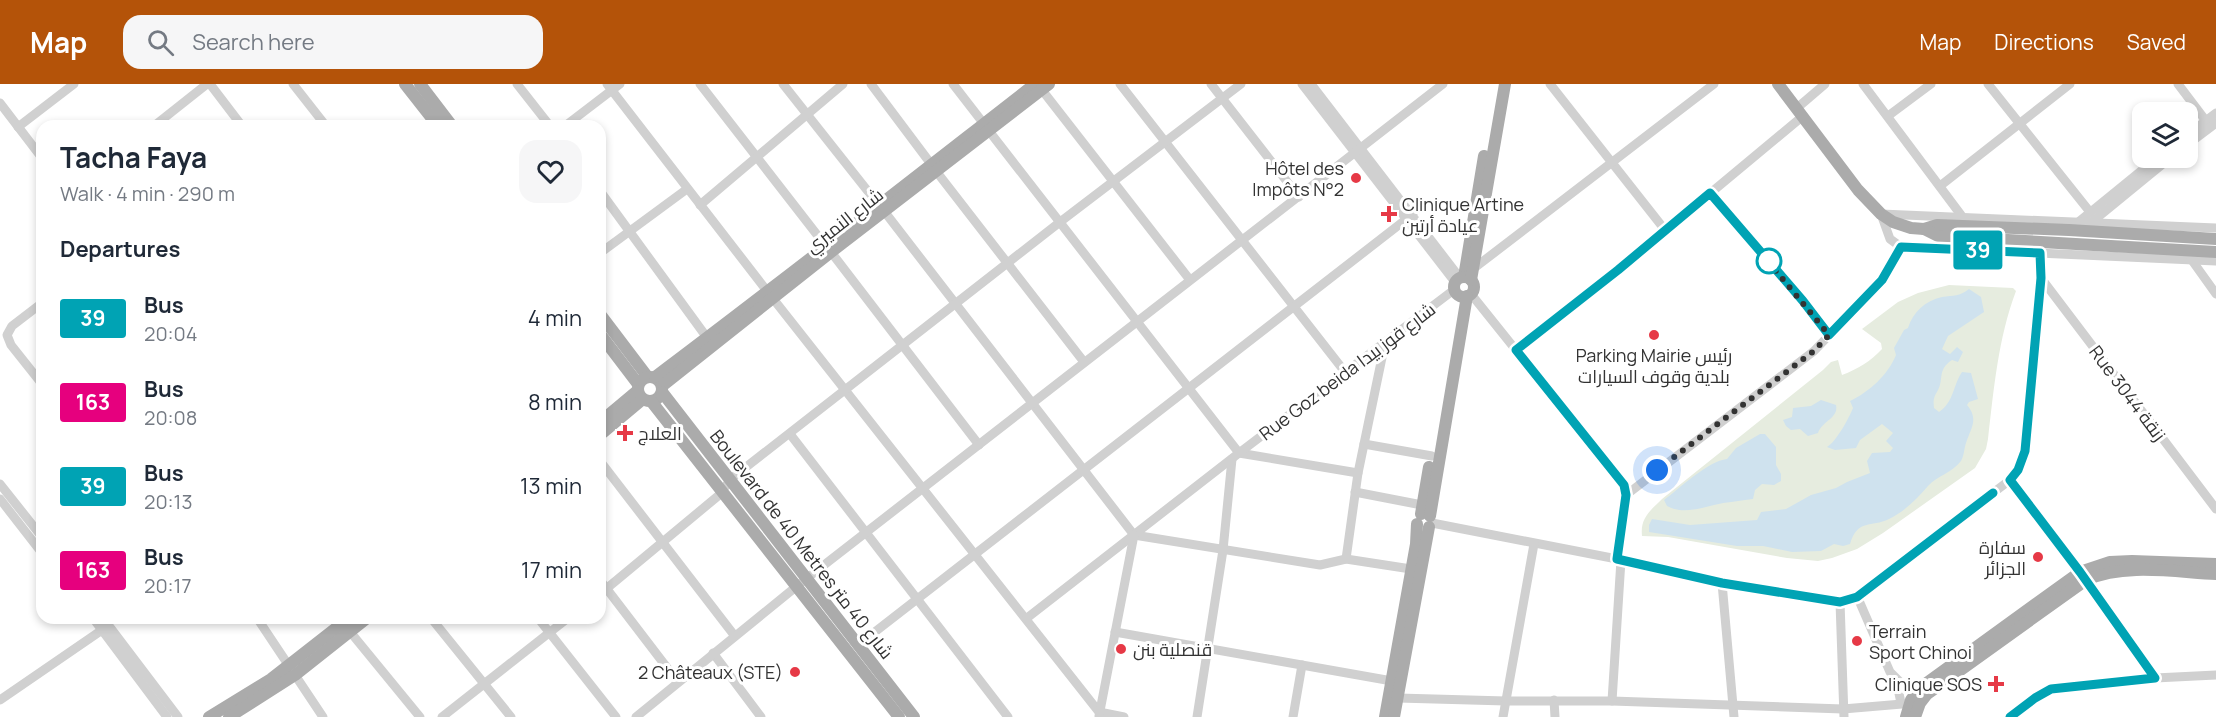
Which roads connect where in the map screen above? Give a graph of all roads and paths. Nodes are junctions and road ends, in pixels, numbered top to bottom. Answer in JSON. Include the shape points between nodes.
{"nodes":[{"id":1,"x":74,"y":84,"type":"edge"},
{"id":2,"x":208,"y":84,"type":"edge"},
{"id":3,"x":293,"y":84,"type":"edge"},
{"id":4,"x":405,"y":84,"type":"edge"},
{"id":5,"x":420,"y":84,"type":"edge"},
{"id":6,"x":518,"y":84,"type":"edge"},
{"id":7,"x":620,"y":84,"type":"edge"},
{"id":8,"x":700,"y":84,"type":"edge"},
{"id":9,"x":783,"y":84,"type":"edge"},
{"id":10,"x":843,"y":84,"type":"edge"},
{"id":11,"x":871,"y":84,"type":"edge"},
{"id":12,"x":953,"y":84,"type":"edge"},
{"id":13,"x":1120,"y":84,"type":"edge"},
{"id":14,"x":1211,"y":84,"type":"edge"},
{"id":15,"x":1241,"y":84,"type":"edge"},
{"id":16,"x":1302,"y":84,"type":"edge"},
{"id":17,"x":1311,"y":84,"type":"edge"},
{"id":18,"x":1443,"y":84,"type":"edge"},
{"id":19,"x":1497,"y":84,"type":"edge"},
{"id":20,"x":1505,"y":84,"type":"edge"},
{"id":21,"x":1550,"y":84,"type":"edge"},
{"id":22,"x":1714,"y":84,"type":"edge"},
{"id":23,"x":1778,"y":84,"type":"edge"},
{"id":24,"x":1825,"y":84,"type":"edge"},
{"id":25,"x":1863,"y":84,"type":"edge"},
{"id":26,"x":1931,"y":84,"type":"edge"},
{"id":27,"x":1988,"y":84,"type":"edge"},
{"id":28,"x":2070,"y":84,"type":"edge"},
{"id":29,"x":2178,"y":84,"type":"edge"},
{"id":30,"x":1042,"y":86,"type":"edge"},
{"id":31,"x":609,"y":87,"type":"edge"},
{"id":32,"x":195,"y":88,"type":"edge"},
{"id":33,"x":1222,"y":99,"type":"junction"},
{"id":34,"x":0,"y":103,"type":"edge"},
{"id":35,"x":1800,"y":112,"type":"junction"},
{"id":36,"x":2216,"y":113,"type":"edge"},
{"id":37,"x":806,"y":114,"type":"junction"},
{"id":38,"x":1888,"y":116,"type":"junction"},
{"id":39,"x":160,"y":120,"type":"edge"},
{"id":40,"x":237,"y":120,"type":"edge"},
{"id":41,"x":321,"y":120,"type":"edge"},
{"id":42,"x":433,"y":120,"type":"edge"},
{"id":43,"x":447,"y":120,"type":"edge"},
{"id":44,"x":545,"y":120,"type":"edge"},
{"id":45,"x":572,"y":120,"type":"edge"},
{"id":46,"x":2206,"y":121,"type":"junction"},
{"id":47,"x":2216,"y":123,"type":"edge"},
{"id":48,"x":2019,"y":125,"type":"junction"},
{"id":49,"x":18,"y":127,"type":"junction"},
{"id":50,"x":986,"y":127,"type":"junction"},
{"id":51,"x":2198,"y":127,"type":"edge"},
{"id":52,"x":2198,"y":137,"type":"edge"},
{"id":53,"x":1166,"y":143,"type":"junction"},
{"id":54,"x":36,"y":150,"type":"edge"},
{"id":55,"x":1358,"y":151,"type":"junction"},
{"id":56,"x":757,"y":157,"type":"junction"},
{"id":57,"x":1611,"y":164,"type":"junction"},
{"id":58,"x":934,"y":168,"type":"junction"},
{"id":59,"x":2145,"y":168,"type":"edge"},
{"id":60,"x":2157,"y":168,"type":"edge"},
{"id":61,"x":1113,"y":183,"type":"junction"},
{"id":62,"x":1940,"y":186,"type":"junction"},
{"id":63,"x":687,"y":189,"type":"junction"},
{"id":64,"x":1710,"y":193,"type":"junction"},
{"id":65,"x":1299,"y":197,"type":"junction"},
{"id":66,"x":606,"y":199,"type":"edge"},
{"id":67,"x":700,"y":205,"type":"junction"},
{"id":68,"x":881,"y":208,"type":"junction"},
{"id":69,"x":2090,"y":212,"type":"junction"},
{"id":70,"x":1881,"y":214,"type":"junction"},
{"id":71,"x":1961,"y":215,"type":"junction"},
{"id":72,"x":1410,"y":216,"type":"junction"},
{"id":73,"x":1060,"y":222,"type":"junction"},
{"id":74,"x":2080,"y":227,"type":"junction"},
{"id":75,"x":2216,"y":228,"type":"edge"},
{"id":76,"x":1924,"y":229,"type":"junction"},
{"id":77,"x":630,"y":230,"type":"junction"},
{"id":78,"x":1665,"y":230,"type":"junction"},
{"id":79,"x":2216,"y":239,"type":"edge"},
{"id":80,"x":1243,"y":240,"type":"junction"},
{"id":81,"x":1901,"y":247,"type":"junction"},
{"id":82,"x":606,"y":248,"type":"edge"},
{"id":83,"x":828,"y":249,"type":"junction"},
{"id":84,"x":2216,"y":252,"type":"edge"},
{"id":85,"x":2040,"y":253,"type":"junction"},
{"id":86,"x":2191,"y":260,"type":"junction"},
{"id":87,"x":2216,"y":261,"type":"edge"},
{"id":88,"x":1008,"y":264,"type":"junction"},
{"id":89,"x":2041,"y":278,"type":"junction"},
{"id":90,"x":1190,"y":280,"type":"junction"},
{"id":91,"x":1464,"y":284,"type":"junction"},
{"id":92,"x":770,"y":294,"type":"junction"},
{"id":93,"x":2216,"y":294,"type":"edge"},
{"id":94,"x":955,"y":305,"type":"junction"},
{"id":95,"x":1294,"y":306,"type":"junction"},
{"id":96,"x":36,"y":308,"type":"edge"},
{"id":97,"x":1137,"y":320,"type":"junction"},
{"id":98,"x":606,"y":323,"type":"edge"},
{"id":99,"x":1829,"y":335,"type":"junction"},
{"id":100,"x":708,"y":339,"type":"junction"},
{"id":101,"x":606,"y":340,"type":"edge"},
{"id":102,"x":1384,"y":343,"type":"junction"},
{"id":103,"x":902,"y":346,"type":"junction"},
{"id":104,"x":1516,"y":350,"type":"junction"},
{"id":105,"x":1084,"y":362,"type":"junction"},
{"id":106,"x":1345,"y":372,"type":"junction"},
{"id":107,"x":36,"y":376,"type":"edge"},
{"id":108,"x":650,"y":388,"type":"junction"},
{"id":109,"x":1188,"y":388,"type":"junction"},
{"id":110,"x":846,"y":391,"type":"junction"},
{"id":111,"x":1031,"y":404,"type":"junction"},
{"id":112,"x":606,"y":418,"type":"edge"},
{"id":113,"x":606,"y":429,"type":"edge"},
{"id":114,"x":790,"y":434,"type":"junction"},
{"id":115,"x":1364,"y":444,"type":"junction"},
{"id":116,"x":979,"y":445,"type":"junction"},
{"id":117,"x":1235,"y":456,"type":"junction"},
{"id":118,"x":1432,"y":456,"type":"junction"},
{"id":119,"x":606,"y":469,"type":"edge"},
{"id":120,"x":1082,"y":469,"type":"junction"},
{"id":121,"x":1358,"y":473,"type":"junction"},
{"id":122,"x":730,"y":480,"type":"junction"},
{"id":123,"x":2010,"y":480,"type":"junction"},
{"id":124,"x":0,"y":484,"type":"edge"},
{"id":125,"x":923,"y":488,"type":"junction"},
{"id":126,"x":722,"y":492,"type":"junction"},
{"id":127,"x":1355,"y":492,"type":"junction"},
{"id":128,"x":1626,"y":495,"type":"junction"},
{"id":129,"x":0,"y":499,"type":"edge"},
{"id":130,"x":2216,"y":509,"type":"edge"},
{"id":131,"x":1425,"y":518,"type":"junction"},
{"id":132,"x":36,"y":529,"type":"edge"},
{"id":133,"x":866,"y":531,"type":"junction"},
{"id":134,"x":1134,"y":535,"type":"junction"},
{"id":135,"x":663,"y":543,"type":"junction"},
{"id":136,"x":1534,"y":544,"type":"junction"},
{"id":137,"x":36,"y":545,"type":"edge"},
{"id":138,"x":1223,"y":550,"type":"junction"},
{"id":139,"x":975,"y":555,"type":"junction"},
{"id":140,"x":1346,"y":559,"type":"junction"},
{"id":141,"x":1619,"y":560,"type":"junction"},
{"id":142,"x":2216,"y":564,"type":"edge"},
{"id":143,"x":1412,"y":569,"type":"junction"},
{"id":144,"x":2216,"y":574,"type":"edge"},
{"id":145,"x":2083,"y":576,"type":"junction"},
{"id":146,"x":801,"y":582,"type":"junction"},
{"id":147,"x":1722,"y":583,"type":"junction"},
{"id":148,"x":606,"y":590,"type":"edge"},
{"id":149,"x":606,"y":596,"type":"edge"},
{"id":150,"x":1857,"y":597,"type":"junction"},
{"id":151,"x":918,"y":598,"type":"junction"},
{"id":152,"x":1840,"y":602,"type":"junction"},
{"id":153,"x":1027,"y":618,"type":"junction"},
{"id":154,"x":98,"y":624,"type":"edge"},
{"id":155,"x":108,"y":624,"type":"edge"},
{"id":156,"x":261,"y":624,"type":"edge"},
{"id":157,"x":347,"y":624,"type":"edge"},
{"id":158,"x":436,"y":624,"type":"edge"},
{"id":159,"x":543,"y":624,"type":"edge"},
{"id":160,"x":560,"y":624,"type":"edge"},
{"id":161,"x":102,"y":630,"type":"junction"},
{"id":162,"x":549,"y":632,"type":"junction"},
{"id":163,"x":1115,"y":632,"type":"junction"},
{"id":164,"x":735,"y":635,"type":"junction"},
{"id":165,"x":858,"y":645,"type":"junction"},
{"id":166,"x":1206,"y":648,"type":"junction"},
{"id":167,"x":713,"y":653,"type":"junction"},
{"id":168,"x":1302,"y":665,"type":"junction"},
{"id":169,"x":292,"y":670,"type":"junction"},
{"id":170,"x":2216,"y":675,"type":"edge"},
{"id":171,"x":2155,"y":678,"type":"junction"},
{"id":172,"x":1896,"y":679,"type":"junction"},
{"id":173,"x":1392,"y":681,"type":"junction"},
{"id":174,"x":678,"y":682,"type":"junction"},
{"id":175,"x":484,"y":684,"type":"junction"},
{"id":176,"x":1921,"y":687,"type":"junction"},
{"id":177,"x":1398,"y":698,"type":"junction"},
{"id":178,"x":0,"y":700,"type":"edge"},
{"id":179,"x":1554,"y":700,"type":"junction"},
{"id":180,"x":1506,"y":701,"type":"junction"},
{"id":181,"x":1612,"y":701,"type":"junction"},
{"id":182,"x":1910,"y":703,"type":"junction"},
{"id":183,"x":1732,"y":706,"type":"junction"},
{"id":184,"x":2022,"y":712,"type":"edge"},
{"id":185,"x":1843,"y":713,"type":"edge"},
{"id":186,"x":1099,"y":714,"type":"edge"},
{"id":187,"x":167,"y":717,"type":"edge"},
{"id":188,"x":178,"y":717,"type":"edge"},
{"id":189,"x":209,"y":717,"type":"edge"},
{"id":190,"x":229,"y":717,"type":"edge"},
{"id":191,"x":323,"y":717,"type":"edge"},
{"id":192,"x":420,"y":717,"type":"edge"},
{"id":193,"x":442,"y":717,"type":"edge"},
{"id":194,"x":511,"y":717,"type":"edge"},
{"id":195,"x":616,"y":717,"type":"edge"},
{"id":196,"x":636,"y":717,"type":"edge"},
{"id":197,"x":761,"y":717,"type":"edge"},
{"id":198,"x":899,"y":717,"type":"edge"},
{"id":199,"x":914,"y":717,"type":"edge"},
{"id":200,"x":1008,"y":717,"type":"edge"},
{"id":201,"x":1124,"y":717,"type":"edge"},
{"id":202,"x":1197,"y":717,"type":"edge"},
{"id":203,"x":1293,"y":717,"type":"edge"},
{"id":204,"x":1385,"y":717,"type":"edge"},
{"id":205,"x":1394,"y":717,"type":"edge"},
{"id":206,"x":1503,"y":717,"type":"edge"},
{"id":207,"x":1555,"y":717,"type":"edge"},
{"id":208,"x":1734,"y":717,"type":"edge"},
{"id":209,"x":1906,"y":717,"type":"edge"},
{"id":210,"x":1915,"y":717,"type":"edge"},
{"id":211,"x":2010,"y":717,"type":"edge"}],
"edges":[{"from":1,"to":49,"type":"street"},
{"from":2,"to":32,"type":"street"},
{"from":2,"to":40,"type":"street"},
{"from":3,"to":41,"type":"street"},
{"from":4,"to":42,"type":"main road"},
{"from":5,"to":43,"type":"main road"},
{"from":6,"to":44,"type":"street"},
{"from":7,"to":31,"type":"street"},
{"from":8,"to":56,"type":"street"},
{"from":9,"to":37,"type":"street"},
{"from":10,"to":37,"type":"street"},
{"from":11,"to":58,"type":"street"},
{"from":12,"to":50,"type":"street"},
{"from":13,"to":53,"type":"street"},
{"from":14,"to":33,"type":"street"},
{"from":15,"to":33,"type":"street"},
{"from":16,"to":55,"type":"street"},
{"from":17,"to":55,"type":"street"},
{"from":18,"to":55,"type":"street"},
{"from":19,"to":91,"type":"main road"},
{"from":20,"to":91,"type":"main road"},
{"from":21,"to":57,"type":"street"},
{"from":22,"to":57,"type":"street","name":"Rue Goz beida شارع قوز بيدا"},
{"from":23,"to":35,"type":"main road"},
{"from":24,"to":35,"type":"street"},
{"from":25,"to":38,"type":"street"},
{"from":26,"to":38,"type":"street"},
{"from":27,"to":48,"type":"street"},
{"from":28,"to":48,"type":"street"},
{"from":29,"to":46,"type":"street"},
{"from":30,"to":50,"type":"main road","name":"شارع النميري"},
{"from":30,"to":61,"type":"street"},
{"from":31,"to":45,"type":"street"},
{"from":31,"to":63,"type":"street"},
{"from":32,"to":39,"type":"street"},
{"from":33,"to":53,"type":"street"},
{"from":33,"to":65,"type":"street"},
{"from":34,"to":49,"type":"street"},
{"from":35,"to":64,"type":"street"},
{"from":35,"to":70,"type":"main road","via":[[1858,190]]},
{"from":36,"to":46,"type":"street"},
{"from":37,"to":56,"type":"street"},
{"from":37,"to":68,"type":"street"},
{"from":38,"to":62,"type":"street"},
{"from":46,"to":51,"type":"street"},
{"from":47,"to":52,"type":"street"},
{"from":48,"to":62,"type":"street"},
{"from":48,"to":69,"type":"street"},
{"from":49,"to":54,"type":"street"},
{"from":50,"to":58,"type":"main road","name":"شارع النميري"},
{"from":50,"to":73,"type":"street"},
{"from":53,"to":61,"type":"street"},
{"from":53,"to":80,"type":"street"},
{"from":55,"to":65,"type":"street"},
{"from":55,"to":72,"type":"street"},
{"from":56,"to":67,"type":"street"},
{"from":56,"to":83,"type":"street"},
{"from":57,"to":78,"type":"street"},
{"from":57,"to":91,"type":"street","name":"Rue Goz beida شارع قوز بيدا"},
{"from":58,"to":68,"type":"main road","name":"شارع النميري"},
{"from":58,"to":88,"type":"street"},
{"from":59,"to":69,"type":"street"},
{"from":60,"to":74,"type":"street"},
{"from":61,"to":73,"type":"street"},
{"from":61,"to":90,"type":"street"},
{"from":62,"to":71,"type":"street"},
{"from":63,"to":67,"type":"street"},
{"from":63,"to":77,"type":"street"},
{"from":64,"to":78,"type":"street"},
{"from":64,"to":99,"type":"street"},
{"from":65,"to":80,"type":"street"},
{"from":66,"to":77,"type":"street"},
{"from":67,"to":92,"type":"street"},
{"from":68,"to":83,"type":"main road","name":"شارع النميري"},
{"from":68,"to":94,"type":"street"},
{"from":69,"to":74,"type":"street"},
{"from":70,"to":71,"type":"street"},
{"from":70,"to":76,"type":"main road","via":[[1898,225]]},
{"from":70,"to":81,"type":"street","via":[[1890,239]]},
{"from":71,"to":74,"type":"street"},
{"from":72,"to":91,"type":"street"},
{"from":72,"to":95,"type":"street"},
{"from":73,"to":88,"type":"street"},
{"from":73,"to":97,"type":"street"},
{"from":74,"to":75,"type":"street"},
{"from":74,"to":76,"type":"main road","via":[[1937,225]]},
{"from":74,"to":79,"type":"main road"},
{"from":76,"to":84,"type":"main road","via":[[1938,236]]},
{"from":77,"to":82,"type":"street"},
{"from":77,"to":100,"type":"street"},
{"from":78,"to":104,"type":"street"},
{"from":80,"to":90,"type":"street"},
{"from":80,"to":95,"type":"street"},
{"from":81,"to":85,"type":"street"},
{"from":81,"to":99,"type":"street","via":[[1882,280]]},
{"from":83,"to":92,"type":"main road","name":"شارع النميري"},
{"from":83,"to":103,"type":"street"},
{"from":85,"to":86,"type":"street"},
{"from":85,"to":89,"type":"street"},
{"from":86,"to":87,"type":"street"},
{"from":86,"to":93,"type":"street"},
{"from":88,"to":94,"type":"street"},
{"from":88,"to":105,"type":"street"},
{"from":89,"to":123,"type":"street","via":[[2025,451]]},
{"from":89,"to":130,"type":"street","name":"Rue 3044 زنقة"},
{"from":90,"to":97,"type":"street"},
{"from":91,"to":102,"type":"street","name":"Rue Goz beida شارع قوز بيدا"},
{"from":91,"to":104,"type":"street"},
{"from":91,"to":118,"type":"main road"},
{"from":91,"to":131,"type":"main road"},
{"from":92,"to":100,"type":"main road","name":"شارع النميري"},
{"from":92,"to":108,"type":"main road","name":"شارع النميري"},
{"from":92,"to":110,"type":"street"},
{"from":94,"to":103,"type":"street"},
{"from":94,"to":111,"type":"street"},
{"from":95,"to":106,"type":"street"},
{"from":95,"to":109,"type":"street"},
{"from":96,"to":107,"type":"street","via":[[7,334]]},
{"from":97,"to":105,"type":"street"},
{"from":97,"to":109,"type":"street"},
{"from":98,"to":108,"type":"main road"},
{"from":99,"to":128,"type":"street","via":[[1814,351]]},
{"from":100,"to":108,"type":"main road","name":"شارع النميري"},
{"from":101,"to":108,"type":"main road"},
{"from":102,"to":106,"type":"street","name":"Rue Goz beida شارع قوز بيدا"},
{"from":102,"to":115,"type":"street"},
{"from":103,"to":110,"type":"street"},
{"from":103,"to":116,"type":"street"},
{"from":104,"to":128,"type":"street","via":[[1624,485]]},
{"from":105,"to":111,"type":"street"},
{"from":106,"to":117,"type":"street","name":"Rue Goz beida شارع قوز بيدا"},
{"from":108,"to":112,"type":"main road"},
{"from":108,"to":113,"type":"main road"},
{"from":108,"to":122,"type":"main road","name":"Boulevard de 40 Metres شارع 40 متر"},
{"from":108,"to":126,"type":"main road","name":"Boulevard de 40 Metres شارع 40 متر"},
{"from":109,"to":117,"type":"street"},
{"from":109,"to":120,"type":"street"},
{"from":110,"to":114,"type":"street"},
{"from":110,"to":125,"type":"street"},
{"from":111,"to":116,"type":"street"},
{"from":111,"to":120,"type":"street"},
{"from":114,"to":122,"type":"street"},
{"from":114,"to":133,"type":"street"},
{"from":115,"to":118,"type":"street"},
{"from":115,"to":121,"type":"street"},
{"from":116,"to":125,"type":"street"},
{"from":117,"to":121,"type":"street"},
{"from":117,"to":134,"type":"street","name":"Rue Goz beida شارع قوز بيدا"},
{"from":117,"to":138,"type":"street"},
{"from":118,"to":131,"type":"main road"},
{"from":119,"to":135,"type":"street"},
{"from":120,"to":134,"type":"street"},
{"from":120,"to":139,"type":"street"},
{"from":121,"to":127,"type":"street"},
{"from":122,"to":126,"type":"street"},
{"from":122,"to":146,"type":"main road","name":"Boulevard de 40 Metres شارع 40 متر"},
{"from":123,"to":145,"type":"street"},
{"from":123,"to":150,"type":"street"},
{"from":124,"to":132,"type":"street"},
{"from":125,"to":133,"type":"street"},
{"from":125,"to":139,"type":"street"},
{"from":126,"to":135,"type":"street"},
{"from":126,"to":146,"type":"main road","name":"Boulevard de 40 Metres شارع 40 متر"},
{"from":127,"to":131,"type":"street"},
{"from":127,"to":140,"type":"street"},
{"from":128,"to":141,"type":"street"},
{"from":129,"to":137,"type":"street"},
{"from":131,"to":136,"type":"street"},
{"from":131,"to":143,"type":"main road"},
{"from":131,"to":177,"type":"main road"},
{"from":133,"to":146,"type":"street"},
{"from":133,"to":151,"type":"street"},
{"from":134,"to":138,"type":"street"},
{"from":134,"to":153,"type":"street","name":"Rue Goz beida شارع قوز بيدا"},
{"from":134,"to":163,"type":"street"},
{"from":135,"to":148,"type":"street"},
{"from":135,"to":164,"type":"street"},
{"from":136,"to":141,"type":"street"},
{"from":136,"to":180,"type":"street"},
{"from":138,"to":140,"type":"street","via":[[1320,565]]},
{"from":138,"to":166,"type":"street"},
{"from":139,"to":151,"type":"street"},
{"from":139,"to":153,"type":"street"},
{"from":140,"to":143,"type":"street"},
{"from":141,"to":147,"type":"street"},
{"from":141,"to":181,"type":"street"},
{"from":142,"to":145,"type":"main road","via":[[2110,562]]},
{"from":143,"to":173,"type":"main road"},
{"from":144,"to":145,"type":"main road","via":[[2112,571]]},
{"from":145,"to":171,"type":"street"},
{"from":145,"to":176,"type":"main road"},
{"from":145,"to":182,"type":"main road"},
{"from":146,"to":164,"type":"street"},
{"from":146,"to":165,"type":"main road","name":"Boulevard de 40 Metres شارع 40 متر"},
{"from":146,"to":198,"type":"main road","name":"Boulevard de 40 Metres شارع 40 متر"},
{"from":147,"to":152,"type":"street"},
{"from":147,"to":183,"type":"street"},
{"from":149,"to":174,"type":"street"},
{"from":150,"to":152,"type":"street"},
{"from":150,"to":172,"type":"street"},
{"from":151,"to":165,"type":"street"},
{"from":151,"to":200,"type":"street"},
{"from":152,"to":185,"type":"street"},
{"from":153,"to":186,"type":"street"},
{"from":154,"to":161,"type":"street"},
{"from":155,"to":188,"type":"street"},
{"from":156,"to":169,"type":"street"},
{"from":157,"to":169,"type":"main road"},
{"from":157,"to":192,"type":"street"},
{"from":158,"to":175,"type":"street"},
{"from":159,"to":162,"type":"street"},
{"from":160,"to":162,"type":"street"},
{"from":161,"to":178,"type":"street"},
{"from":161,"to":187,"type":"street"},
{"from":162,"to":175,"type":"street"},
{"from":162,"to":195,"type":"street"},
{"from":163,"to":166,"type":"street"},
{"from":163,"to":186,"type":"street"},
{"from":164,"to":167,"type":"street"},
{"from":165,"to":199,"type":"main road","name":"Boulevard de 40 Metres شارع 40 متر"},
{"from":166,"to":168,"type":"street"},
{"from":166,"to":202,"type":"street"},
{"from":167,"to":174,"type":"street"},
{"from":167,"to":197,"type":"street"},
{"from":168,"to":173,"type":"street"},
{"from":168,"to":203,"type":"street"},
{"from":169,"to":189,"type":"main road"},
{"from":169,"to":190,"type":"main road"},
{"from":169,"to":191,"type":"street"},
{"from":170,"to":171,"type":"street"},
{"from":171,"to":184,"type":"street","via":[[2051,689]]},
{"from":172,"to":176,"type":"street","via":[[1902,685]]},
{"from":172,"to":182,"type":"street"},
{"from":173,"to":204,"type":"main road"},
{"from":174,"to":196,"type":"street"},
{"from":175,"to":193,"type":"street"},
{"from":175,"to":194,"type":"street"},
{"from":176,"to":182,"type":"main road"},
{"from":177,"to":180,"type":"street"},
{"from":177,"to":205,"type":"main road"},
{"from":179,"to":180,"type":"street"},
{"from":179,"to":181,"type":"street"},
{"from":179,"to":207,"type":"street"},
{"from":180,"to":206,"type":"street"},
{"from":181,"to":183,"type":"street"},
{"from":182,"to":185,"type":"street"},
{"from":182,"to":209,"type":"main road"},
{"from":182,"to":210,"type":"main road"},
{"from":183,"to":185,"type":"street"},
{"from":183,"to":208,"type":"street"},
{"from":184,"to":211,"type":"street"},
{"from":186,"to":201,"type":"street"}]}
